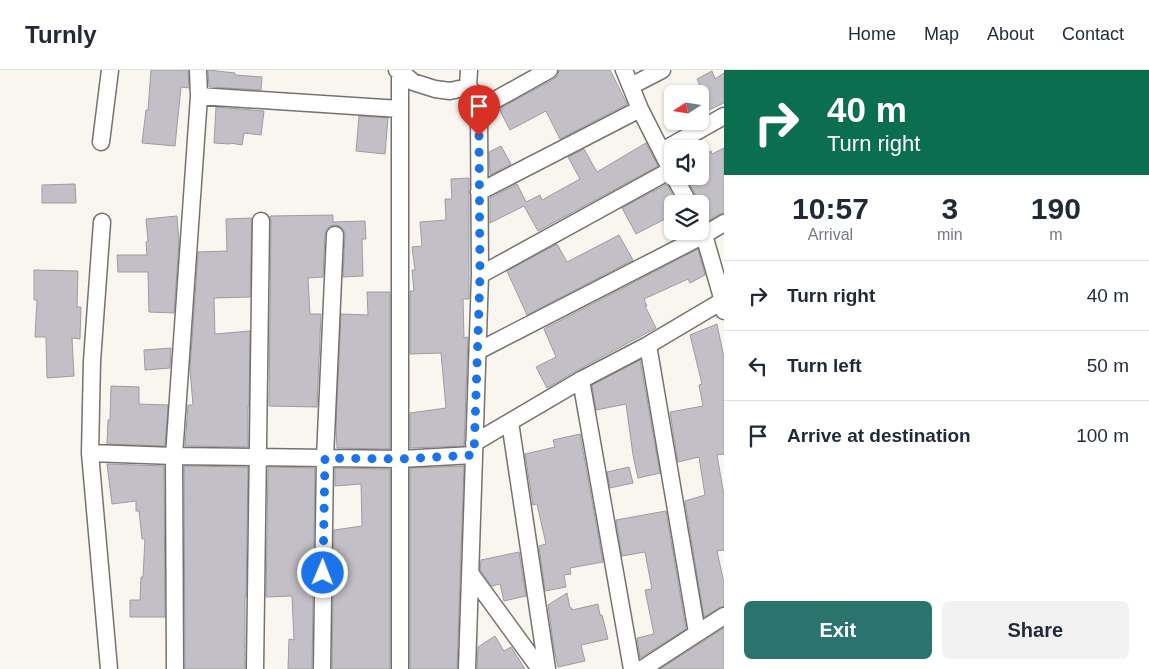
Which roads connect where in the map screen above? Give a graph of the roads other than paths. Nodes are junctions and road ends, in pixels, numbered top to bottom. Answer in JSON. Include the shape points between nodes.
{"nodes":[{"id":1,"x":110,"y":70,"type":"edge"},
{"id":2,"x":198,"y":70,"type":"edge"},
{"id":3,"x":469,"y":70,"type":"edge"},
{"id":4,"x":549,"y":70,"type":"edge"},
{"id":5,"x":624,"y":70,"type":"edge"},
{"id":6,"x":662,"y":70,"type":"edge"},
{"id":7,"x":399,"y":71,"type":"edge"},
{"id":8,"x":631,"y":86,"type":"junction"},
{"id":9,"x":468,"y":87,"type":"junction"},
{"id":10,"x":199,"y":96,"type":"junction"},
{"id":11,"x":486,"y":105,"type":"junction"},
{"id":12,"x":400,"y":109,"type":"junction"},
{"id":13,"x":640,"y":109,"type":"junction"},
{"id":14,"x":724,"y":116,"type":"edge"},
{"id":15,"x":102,"y":142,"type":"dead end"},
{"id":16,"x":662,"y":151,"type":"junction"},
{"id":17,"x":664,"y":155,"type":"edge"},
{"id":18,"x":664,"y":178,"type":"edge"},
{"id":19,"x":479,"y":192,"type":"junction"},
{"id":20,"x":261,"y":221,"type":"dead end"},
{"id":21,"x":102,"y":222,"type":"dead end"},
{"id":22,"x":724,"y":223,"type":"edge"},
{"id":23,"x":709,"y":228,"type":"edge"},
{"id":24,"x":335,"y":235,"type":"dead end"},
{"id":25,"x":683,"y":240,"type":"edge"},
{"id":26,"x":705,"y":240,"type":"edge"},
{"id":27,"x":480,"y":275,"type":"junction"},
{"id":28,"x":724,"y":304,"type":"edge"},
{"id":29,"x":648,"y":345,"type":"junction"},
{"id":30,"x":478,"y":351,"type":"junction"},
{"id":31,"x":581,"y":380,"type":"junction"},
{"id":32,"x":510,"y":422,"type":"junction"},
{"id":33,"x":474,"y":449,"type":"junction"},
{"id":34,"x":90,"y":453,"type":"junction"},
{"id":35,"x":174,"y":456,"type":"junction"},
{"id":36,"x":258,"y":457,"type":"junction"},
{"id":37,"x":325,"y":458,"type":"junction"},
{"id":38,"x":400,"y":459,"type":"junction"},
{"id":39,"x":470,"y":573,"type":"junction"},
{"id":40,"x":724,"y":616,"type":"edge"},
{"id":41,"x":697,"y":633,"type":"junction"},
{"id":42,"x":110,"y":669,"type":"edge"},
{"id":43,"x":175,"y":669,"type":"edge"},
{"id":44,"x":255,"y":669,"type":"edge"},
{"id":45,"x":322,"y":669,"type":"edge"},
{"id":46,"x":400,"y":669,"type":"edge"},
{"id":47,"x":467,"y":669,"type":"edge"},
{"id":48,"x":540,"y":669,"type":"edge"},
{"id":49,"x":547,"y":669,"type":"edge"},
{"id":50,"x":632,"y":669,"type":"edge"},
{"id":51,"x":642,"y":669,"type":"edge"}],
"edges":[{"from":1,"to":15,"type":"street"},
{"from":2,"to":10,"type":"street"},
{"from":3,"to":9,"type":"street"},
{"from":4,"to":11,"type":"street"},
{"from":5,"to":8,"type":"street"},
{"from":6,"to":8,"type":"street"},
{"from":7,"to":9,"type":"street","via":[[413,82],[435,89],[450,91]]},
{"from":7,"to":12,"type":"street"},
{"from":8,"to":13,"type":"street"},
{"from":9,"to":11,"type":"street"},
{"from":10,"to":12,"type":"street"},
{"from":10,"to":35,"type":"street"},
{"from":11,"to":19,"type":"street","via":[[479,117]]},
{"from":12,"to":38,"type":"street"},
{"from":13,"to":16,"type":"street"},
{"from":13,"to":19,"type":"street"},
{"from":14,"to":16,"type":"street"},
{"from":16,"to":17,"type":"street"},
{"from":18,"to":27,"type":"street"},
{"from":19,"to":27,"type":"street"},
{"from":20,"to":36,"type":"street"},
{"from":21,"to":34,"type":"street","via":[[92,361]]},
{"from":22,"to":23,"type":"street"},
{"from":24,"to":37,"type":"street"},
{"from":25,"to":30,"type":"street"},
{"from":26,"to":28,"type":"street"},
{"from":27,"to":30,"type":"street"},
{"from":28,"to":29,"type":"street"},
{"from":29,"to":31,"type":"street"},
{"from":29,"to":41,"type":"street"},
{"from":30,"to":33,"type":"street"},
{"from":31,"to":32,"type":"street"},
{"from":31,"to":50,"type":"street"},
{"from":32,"to":33,"type":"street"},
{"from":32,"to":49,"type":"street"},
{"from":33,"to":38,"type":"street"},
{"from":33,"to":39,"type":"street"},
{"from":34,"to":35,"type":"street"},
{"from":34,"to":42,"type":"street"},
{"from":35,"to":36,"type":"street"},
{"from":35,"to":43,"type":"street"},
{"from":36,"to":37,"type":"street"},
{"from":36,"to":44,"type":"street"},
{"from":37,"to":38,"type":"street"},
{"from":37,"to":45,"type":"street"},
{"from":38,"to":46,"type":"street"},
{"from":39,"to":47,"type":"street"},
{"from":39,"to":48,"type":"street"},
{"from":40,"to":41,"type":"street"},
{"from":41,"to":51,"type":"street"}]}
